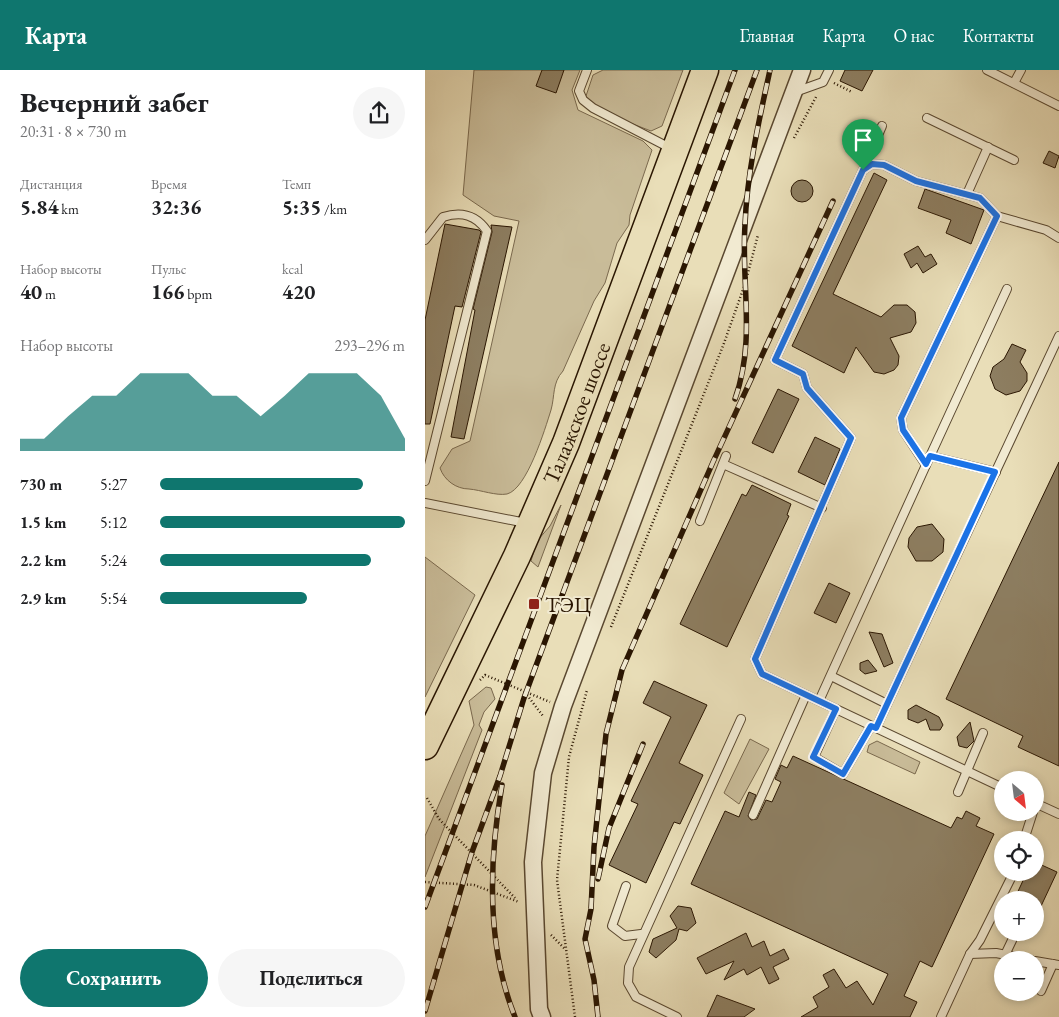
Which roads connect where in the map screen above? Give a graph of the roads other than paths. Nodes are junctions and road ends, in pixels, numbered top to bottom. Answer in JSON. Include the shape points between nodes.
{"nodes":[{"id":1,"x":587,"y":70,"type":"edge"},
{"id":2,"x":705,"y":70,"type":"edge"},
{"id":3,"x":803,"y":70,"type":"edge"},
{"id":4,"x":829,"y":70,"type":"edge"},
{"id":5,"x":987,"y":70,"type":"edge"},
{"id":6,"x":1021,"y":70,"type":"edge"},
{"id":7,"x":1014,"y":83,"type":"junction"},
{"id":8,"x":795,"y":92,"type":"junction"},
{"id":9,"x":1059,"y":106,"type":"edge"},
{"id":10,"x":927,"y":118,"type":"dead end"},
{"id":11,"x":882,"y":126,"type":"dead end"},
{"id":12,"x":987,"y":147,"type":"junction"},
{"id":13,"x":676,"y":151,"type":"junction"},
{"id":14,"x":1014,"y":160,"type":"dead end"},
{"id":15,"x":863,"y":170,"type":"junction"},
{"id":16,"x":967,"y":194,"type":"junction"},
{"id":17,"x":997,"y":216,"type":"junction"},
{"id":18,"x":1059,"y":238,"type":"edge"},
{"id":19,"x":425,"y":240,"type":"edge"},
{"id":20,"x":1007,"y":289,"type":"dead end"},
{"id":21,"x":1059,"y":336,"type":"edge"},
{"id":22,"x":930,"y":456,"type":"junction"},
{"id":23,"x":926,"y":464,"type":"junction"},
{"id":24,"x":995,"y":472,"type":"junction"},
{"id":25,"x":425,"y":481,"type":"edge"},
{"id":26,"x":425,"y":503,"type":"edge"},
{"id":27,"x":822,"y":508,"type":"junction"},
{"id":28,"x":700,"y":521,"type":"dead end"},
{"id":29,"x":531,"y":524,"type":"junction"},
{"id":30,"x":831,"y":676,"type":"junction"},
{"id":31,"x":806,"y":695,"type":"junction"},
{"id":32,"x":819,"y":701,"type":"junction"},
{"id":33,"x":887,"y":704,"type":"junction"},
{"id":34,"x":836,"y":709,"type":"junction"},
{"id":35,"x":741,"y":719,"type":"dead end"},
{"id":36,"x":874,"y":727,"type":"junction"},
{"id":37,"x":983,"y":734,"type":"dead end"},
{"id":38,"x":425,"y":746,"type":"edge"},
{"id":39,"x":966,"y":770,"type":"junction"},
{"id":40,"x":994,"y":784,"type":"edge"},
{"id":41,"x":957,"y":792,"type":"dead end"},
{"id":42,"x":1044,"y":808,"type":"edge"},
{"id":43,"x":1059,"y":814,"type":"edge"},
{"id":44,"x":753,"y":815,"type":"dead end"},
{"id":45,"x":1010,"y":881,"type":"edge"},
{"id":46,"x":626,"y":886,"type":"dead end"},
{"id":47,"x":641,"y":934,"type":"dead end"},
{"id":48,"x":970,"y":954,"type":"junction"},
{"id":49,"x":994,"y":954,"type":"edge"},
{"id":50,"x":1056,"y":965,"type":"edge"},
{"id":51,"x":1044,"y":986,"type":"edge"},
{"id":52,"x":542,"y":1017,"type":"edge"},
{"id":53,"x":677,"y":1017,"type":"edge"},
{"id":54,"x":941,"y":1017,"type":"edge"}],
"edges":[{"from":1,"to":13,"type":"lane","via":[[579,91],[583,100]]},
{"from":2,"to":13,"type":"main road","name":"Талажское шоссе"},
{"from":3,"to":8,"type":"street"},
{"from":4,"to":8,"type":"lane","via":[[823,82]]},
{"from":5,"to":7,"type":"lane"},
{"from":6,"to":7,"type":"lane"},
{"from":7,"to":9,"type":"lane"},
{"from":8,"to":52,"type":"street","via":[[563,706],[543,774],[533,862],[539,1009]]},
{"from":10,"to":12,"type":"lane"},
{"from":11,"to":15,"type":"lane"},
{"from":12,"to":14,"type":"lane"},
{"from":12,"to":16,"type":"lane"},
{"from":13,"to":29,"type":"main road","name":"Талажское шоссе","via":[[595,368]]},
{"from":15,"to":16,"type":"lane","via":[[872,164],[884,165],[916,181]]},
{"from":15,"to":27,"type":"lane","via":[[775,360],[803,374],[807,388],[851,438]]},
{"from":16,"to":17,"type":"lane","via":[[980,198]]},
{"from":17,"to":18,"type":"lane","via":[[1046,230]]},
{"from":17,"to":23,"type":"lane","via":[[901,418],[903,430]]},
{"from":19,"to":25,"type":"lane","via":[[447,216],[468,214],[479,220],[487,231]]},
{"from":20,"to":22,"type":"lane"},
{"from":21,"to":24,"type":"lane"},
{"from":22,"to":23,"type":"lane"},
{"from":22,"to":24,"type":"lane"},
{"from":23,"to":30,"type":"lane"},
{"from":24,"to":33,"type":"lane"},
{"from":26,"to":29,"type":"lane"},
{"from":27,"to":28,"type":"lane","via":[[724,460]]},
{"from":27,"to":31,"type":"lane","via":[[755,659],[762,674]]},
{"from":29,"to":38,"type":"main road","name":"Талажское шоссе"},
{"from":30,"to":32,"type":"lane"},
{"from":30,"to":33,"type":"lane"},
{"from":31,"to":32,"type":"lane"},
{"from":31,"to":44,"type":"lane"},
{"from":32,"to":34,"type":"lane"},
{"from":33,"to":36,"type":"lane"},
{"from":34,"to":36,"type":"lane"},
{"from":34,"to":36,"type":"lane","via":[[813,757],[843,774]]},
{"from":35,"to":53,"type":"lane","via":[[629,967],[628,983],[636,997]]},
{"from":36,"to":39,"type":"lane"},
{"from":37,"to":39,"type":"lane"},
{"from":39,"to":40,"type":"lane"},
{"from":39,"to":41,"type":"lane"},
{"from":42,"to":43,"type":"lane"},
{"from":45,"to":48,"type":"lane"},
{"from":46,"to":47,"type":"lane","via":[[612,926],[625,936]]},
{"from":48,"to":49,"type":"lane"},
{"from":48,"to":54,"type":"lane"},
{"from":50,"to":51,"type":"lane"}]}
